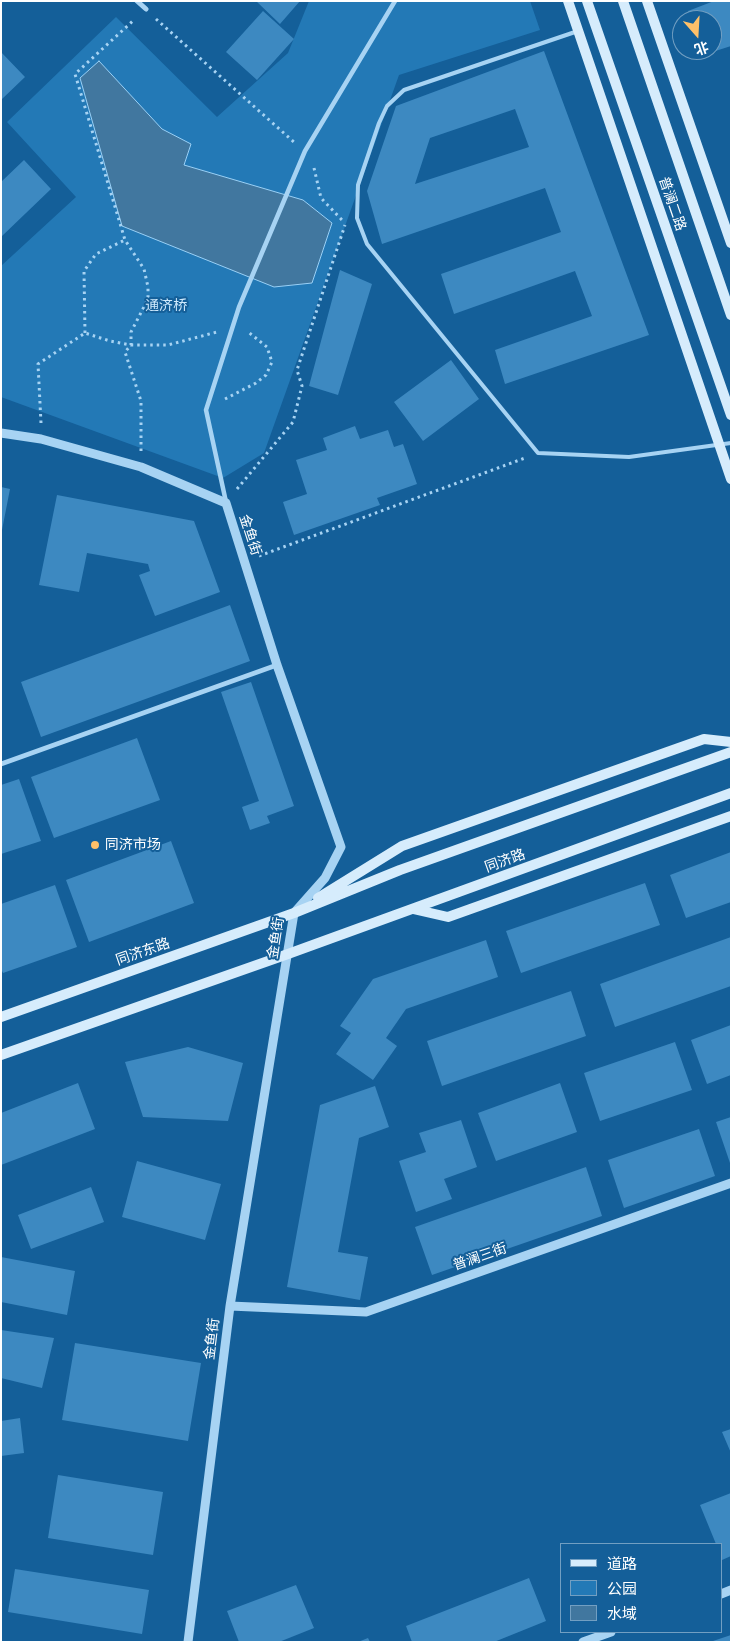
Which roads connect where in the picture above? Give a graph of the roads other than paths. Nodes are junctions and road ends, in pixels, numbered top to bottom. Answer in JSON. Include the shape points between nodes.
{"nodes":[{"id":1,"x":137,"y":1,"type":"edge"},
{"id":2,"x":395,"y":1,"type":"edge"},
{"id":3,"x":568,"y":1,"type":"edge"},
{"id":4,"x":587,"y":1,"type":"edge"},
{"id":5,"x":623,"y":1,"type":"edge"},
{"id":6,"x":647,"y":1,"type":"edge"},
{"id":7,"x":146,"y":9,"type":"road end"},
{"id":8,"x":578,"y":31,"type":"junction"},
{"id":9,"x":731,"y":243,"type":"edge"},
{"id":10,"x":731,"y":315,"type":"edge"},
{"id":11,"x":731,"y":415,"type":"edge"},
{"id":12,"x":1,"y":433,"type":"edge"},
{"id":13,"x":731,"y":443,"type":"edge"},
{"id":14,"x":719,"y":444,"type":"junction"},
{"id":15,"x":731,"y":479,"type":"edge"},
{"id":16,"x":226,"y":503,"type":"junction"},
{"id":17,"x":277,"y":665,"type":"junction"},
{"id":18,"x":731,"y":742,"type":"edge"},
{"id":19,"x":731,"y":752,"type":"edge"},
{"id":20,"x":1,"y":764,"type":"edge"},
{"id":21,"x":731,"y":793,"type":"edge"},
{"id":22,"x":731,"y":816,"type":"edge"},
{"id":23,"x":412,"y":909,"type":"junction"},
{"id":24,"x":294,"y":913,"type":"junction"},
{"id":25,"x":288,"y":954,"type":"junction"},
{"id":26,"x":1,"y":1017,"type":"edge"},
{"id":27,"x":1,"y":1055,"type":"edge"},
{"id":28,"x":731,"y":1183,"type":"edge"},
{"id":29,"x":230,"y":1306,"type":"junction"},
{"id":30,"x":608,"y":1633,"type":"edge"},
{"id":31,"x":188,"y":1642,"type":"edge"},
{"id":32,"x":583,"y":1642,"type":"edge"}],
"edges":[{"from":1,"to":7,"type":"street"},
{"from":2,"to":16,"type":"street","via":[[309,143],[234,321],[206,410]]},
{"from":3,"to":8,"type":"main road"},
{"from":4,"to":11,"type":"main road","name":"普澜二路"},
{"from":5,"to":10,"type":"main road","name":"普澜二路"},
{"from":6,"to":9,"type":"main road"},
{"from":8,"to":14,"type":"main road"},
{"from":8,"to":14,"type":"lane","via":[[404,90],[387,106],[379,123],[358,185],[356,218],[367,244],[538,453],[629,457]]},
{"from":12,"to":16,"type":"street","name":"金鱼街","via":[[41,439],[141,467]]},
{"from":13,"to":14,"type":"lane"},
{"from":14,"to":15,"type":"main road"},
{"from":16,"to":17,"type":"street","name":"金鱼街"},
{"from":17,"to":20,"type":"street"},
{"from":17,"to":24,"type":"street","name":"金鱼街","via":[[341,847],[325,878]]},
{"from":18,"to":24,"type":"main road","via":[[704,739],[402,846]]},
{"from":19,"to":24,"type":"main road","name":"同济路","via":[[400,870]]},
{"from":21,"to":23,"type":"main road","name":"同济路"},
{"from":22,"to":23,"type":"main road","via":[[448,917]]},
{"from":23,"to":25,"type":"main road","name":"同济路"},
{"from":24,"to":25,"type":"street","name":"金鱼街"},
{"from":24,"to":26,"type":"main road","name":"同济东路"},
{"from":25,"to":27,"type":"main road"},
{"from":25,"to":29,"type":"street","name":"金鱼街"},
{"from":28,"to":29,"type":"street","name":"普澜三街","via":[[366,1312]]},
{"from":29,"to":31,"type":"street","name":"金鱼街"},
{"from":30,"to":32,"type":"street"}]}
